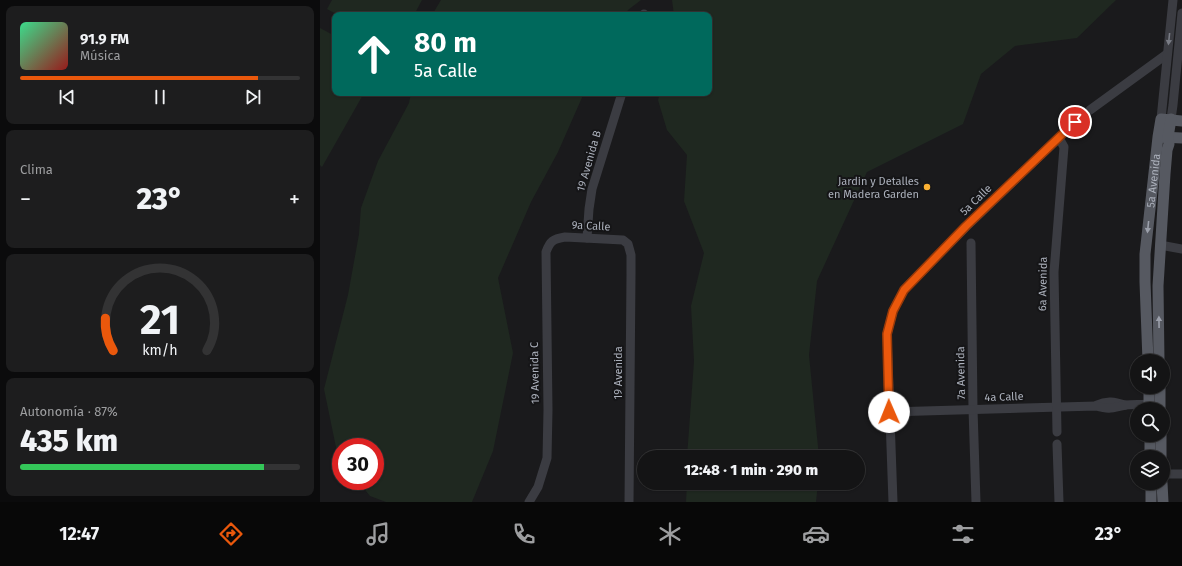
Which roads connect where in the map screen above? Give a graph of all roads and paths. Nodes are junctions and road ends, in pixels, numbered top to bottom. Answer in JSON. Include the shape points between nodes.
{"nodes":[{"id":1,"x":1173,"y":0,"type":"edge"},
{"id":2,"x":1182,"y":13,"type":"edge"},
{"id":3,"x":1167,"y":54,"type":"junction"},
{"id":4,"x":621,"y":96,"type":"edge"},
{"id":5,"x":1171,"y":120,"type":"edge"},
{"id":6,"x":1163,"y":137,"type":"junction"},
{"id":7,"x":1059,"y":138,"type":"junction"},
{"id":8,"x":1182,"y":138,"type":"edge"},
{"id":9,"x":587,"y":238,"type":"junction"},
{"id":10,"x":552,"y":240,"type":"joint"},
{"id":11,"x":971,"y":243,"type":"dead end"},
{"id":12,"x":628,"y":244,"type":"joint"},
{"id":13,"x":1160,"y":245,"type":"junction"},
{"id":14,"x":1182,"y":249,"type":"edge"},
{"id":15,"x":1148,"y":354,"type":"edge"},
{"id":16,"x":1159,"y":354,"type":"edge"},
{"id":17,"x":1130,"y":405,"type":"edge"},
{"id":18,"x":1056,"y":407,"type":"junction"},
{"id":19,"x":973,"y":409,"type":"junction"},
{"id":20,"x":889,"y":412,"type":"junction"},
{"id":21,"x":1057,"y":432,"type":"dead end"},
{"id":22,"x":1057,"y":444,"type":"dead end"},
{"id":23,"x":1170,"y":474,"type":"edge"},
{"id":24,"x":1182,"y":474,"type":"edge"},
{"id":25,"x":1151,"y":490,"type":"edge"},
{"id":26,"x":1162,"y":490,"type":"edge"},
{"id":27,"x":529,"y":502,"type":"edge"},
{"id":28,"x":629,"y":502,"type":"edge"},
{"id":29,"x":893,"y":502,"type":"edge"},
{"id":30,"x":976,"y":502,"type":"edge"},
{"id":31,"x":1059,"y":502,"type":"edge"},
{"id":32,"x":1151,"y":502,"type":"edge"},
{"id":33,"x":1163,"y":502,"type":"edge"}],
"edges":[{"from":1,"to":3,"type":"street","name":"5a Avenida","one_way":true},
{"from":2,"to":5,"type":"street","name":"5a Avenida"},
{"from":3,"to":5,"type":"street","name":"5a Avenida"},
{"from":3,"to":7,"type":"street","name":"5a Calle","via":[[1087,112]]},
{"from":4,"to":9,"type":"street","name":"19 Avenida B","via":[[592,189]]},
{"from":5,"to":6,"type":"main road","name":"5a Avenida"},
{"from":6,"to":8,"type":"main road"},
{"from":6,"to":13,"type":"main road","name":"5a Avenida","via":[[1169,144]]},
{"from":6,"to":15,"type":"main road","name":"5a Avenida","one_way":true,"via":[[1145,254]]},
{"from":7,"to":18,"type":"street","name":"6a Avenida","via":[[1064,148],[1054,272]]},
{"from":7,"to":20,"type":"street","name":"5a Calle","via":[[966,226],[904,290],[893,311],[887,334]]},
{"from":9,"to":10,"type":"street","name":"9a Calle","via":[[565,237]]},
{"from":9,"to":12,"type":"street","name":"9a Calle","via":[[623,240]]},
{"from":10,"to":27,"type":"street","name":"19 Avenida C","via":[[546,252],[547,458],[538,487]]},
{"from":11,"to":19,"type":"street","name":"7a Avenida"},
{"from":12,"to":28,"type":"street","name":"19 Avenida","via":[[631,255]]},
{"from":13,"to":14,"type":"street"},
{"from":16,"to":13,"type":"main road","name":"5a Avenida","one_way":true},
{"from":17,"to":18,"type":"street","name":"4a Calle","via":[[1103,402],[1096,406]]},
{"from":18,"to":19,"type":"street","name":"4a Calle"},
{"from":18,"to":21,"type":"street","name":"6a Avenida"},
{"from":19,"to":20,"type":"street","name":"4a Calle"},
{"from":19,"to":30,"type":"street","name":"7a Avenida"},
{"from":20,"to":29,"type":"street","name":"5a Calle"},
{"from":22,"to":31,"type":"street"},
{"from":23,"to":24,"type":"street"},
{"from":25,"to":32,"type":"main road"},
{"from":26,"to":33,"type":"main road"}]}
